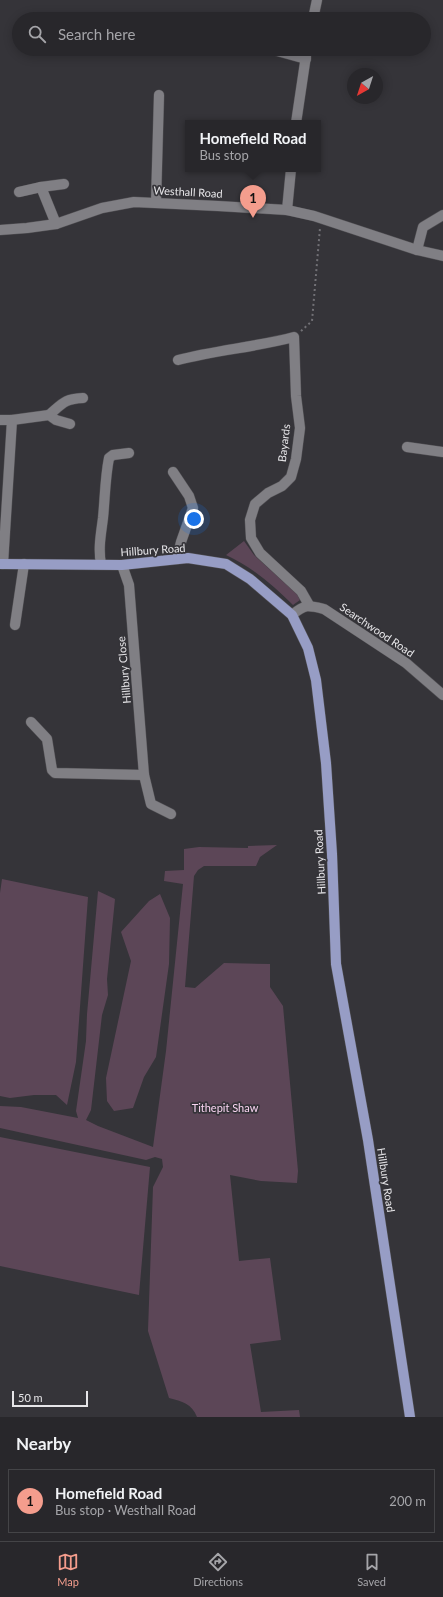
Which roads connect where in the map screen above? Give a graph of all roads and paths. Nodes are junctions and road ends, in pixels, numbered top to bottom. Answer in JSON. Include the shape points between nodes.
{"nodes":[{"id":1,"x":317,"y":0,"type":"edge"},
{"id":2,"x":314,"y":12,"type":"edge"},
{"id":3,"x":307,"y":56,"type":"edge"},
{"id":4,"x":159,"y":96,"type":"dead end"},
{"id":5,"x":296,"y":120,"type":"edge"},
{"id":6,"x":291,"y":172,"type":"edge"},
{"id":7,"x":64,"y":184,"type":"dead end"},
{"id":8,"x":41,"y":187,"type":"junction"},
{"id":9,"x":19,"y":192,"type":"dead end"},
{"id":10,"x":156,"y":202,"type":"junction"},
{"id":11,"x":287,"y":210,"type":"junction"},
{"id":12,"x":443,"y":215,"type":"edge"},
{"id":13,"x":322,"y":218,"type":"junction"},
{"id":14,"x":56,"y":224,"type":"junction"},
{"id":15,"x":0,"y":230,"type":"edge"},
{"id":16,"x":417,"y":250,"type":"junction"},
{"id":17,"x":443,"y":256,"type":"edge"},
{"id":18,"x":294,"y":337,"type":"junction"},
{"id":19,"x":178,"y":360,"type":"dead end"},
{"id":20,"x":83,"y":398,"type":"dead end"},
{"id":21,"x":49,"y":415,"type":"junction"},
{"id":22,"x":0,"y":420,"type":"edge"},
{"id":23,"x":12,"y":420,"type":"junction"},
{"id":24,"x":70,"y":424,"type":"dead end"},
{"id":25,"x":407,"y":447,"type":"dead end"},
{"id":26,"x":443,"y":452,"type":"edge"},
{"id":27,"x":130,"y":453,"type":"dead end"},
{"id":28,"x":173,"y":472,"type":"dead end"},
{"id":29,"x":177,"y":559,"type":"junction"},
{"id":30,"x":2,"y":564,"type":"edge"},
{"id":31,"x":24,"y":564,"type":"junction"},
{"id":32,"x":101,"y":564,"type":"junction"},
{"id":33,"x":122,"y":565,"type":"junction"},
{"id":34,"x":309,"y":605,"type":"junction"},
{"id":35,"x":292,"y":615,"type":"junction"},
{"id":36,"x":15,"y":625,"type":"dead end"},
{"id":37,"x":443,"y":695,"type":"edge"},
{"id":38,"x":30,"y":722,"type":"dead end"},
{"id":39,"x":144,"y":775,"type":"junction"},
{"id":40,"x":171,"y":814,"type":"dead end"},
{"id":41,"x":410,"y":1417,"type":"edge"}],
"edges":[{"from":1,"to":2,"type":"street"},
{"from":3,"to":5,"type":"street"},
{"from":4,"to":10,"type":"street"},
{"from":6,"to":11,"type":"street"},
{"from":7,"to":8,"type":"street"},
{"from":8,"to":9,"type":"street"},
{"from":8,"to":14,"type":"street"},
{"from":10,"to":11,"type":"street","name":"Westhall Road"},
{"from":10,"to":14,"type":"street","name":"Westhall Road","via":[[134,202],[102,208]]},
{"from":11,"to":13,"type":"street","name":"Westhall Road"},
{"from":12,"to":16,"type":"street","via":[[423,227]]},
{"from":13,"to":16,"type":"street","name":"Westhall Road"},
{"from":13,"to":18,"type":"path","via":[[312,321]]},
{"from":14,"to":15,"type":"street","name":"Westhall Road"},
{"from":16,"to":17,"type":"street","name":"Westhall Road"},
{"from":18,"to":19,"type":"street"},
{"from":18,"to":34,"type":"street","name":"Bayards","via":[[300,428],[296,460],[291,477],[255,504],[250,520],[251,538],[260,553],[301,592]]},
{"from":20,"to":21,"type":"street","via":[[64,401]]},
{"from":21,"to":23,"type":"street"},
{"from":21,"to":24,"type":"street"},
{"from":22,"to":23,"type":"street"},
{"from":23,"to":30,"type":"street"},
{"from":25,"to":26,"type":"street"},
{"from":27,"to":32,"type":"street","via":[[109,458],[98,551]]},
{"from":28,"to":29,"type":"street","via":[[189,496],[193,508]]},
{"from":29,"to":33,"type":"main road","name":"Hillbury Road"},
{"from":29,"to":35,"type":"main road","name":"Hillbury Road","via":[[188,558],[226,564],[250,579]]},
{"from":30,"to":31,"type":"main road","name":"Hillbury Road"},
{"from":31,"to":32,"type":"main road","name":"Hillbury Road"},
{"from":31,"to":36,"type":"street"},
{"from":32,"to":33,"type":"main road","name":"Hillbury Road"},
{"from":33,"to":39,"type":"street","name":"Hillbury Close","via":[[129,585]]},
{"from":34,"to":35,"type":"street"},
{"from":34,"to":37,"type":"street","name":"Searchwood Road","via":[[324,609],[406,662]]},
{"from":35,"to":41,"type":"main road","name":"Hillbury Road","via":[[308,648],[316,680],[326,763],[336,964],[368,1140]]},
{"from":38,"to":39,"type":"street","via":[[48,739],[52,770],[55,773]]},
{"from":39,"to":40,"type":"street","name":"Hillbury Close","via":[[151,804]]}]}
